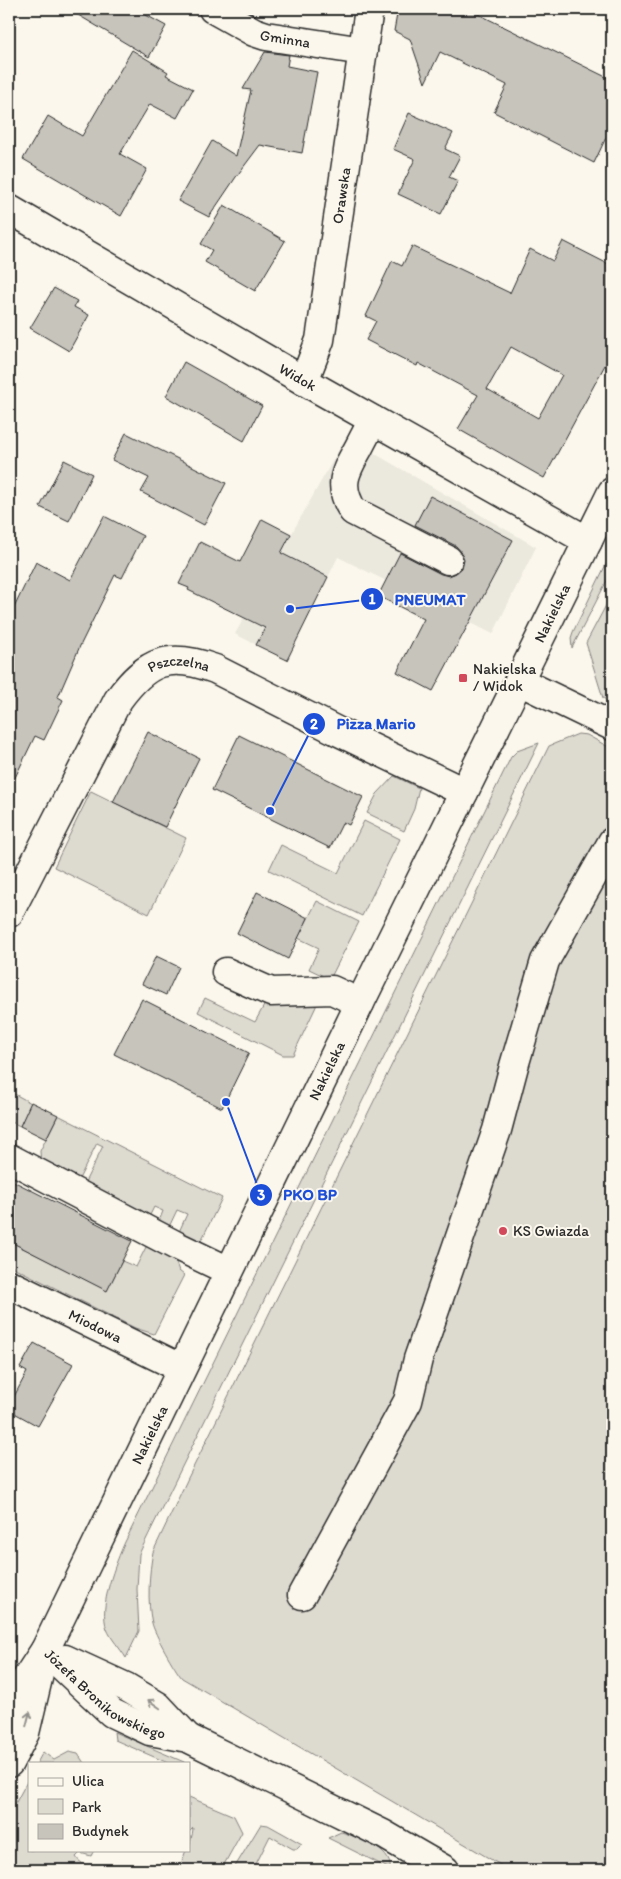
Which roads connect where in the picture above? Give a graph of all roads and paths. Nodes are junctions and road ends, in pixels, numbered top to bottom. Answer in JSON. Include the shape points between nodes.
{"nodes":[{"id":1,"x":213,"y":9,"type":"edge"},
{"id":2,"x":370,"y":9,"type":"edge"},
{"id":3,"x":363,"y":51,"type":"junction"},
{"id":4,"x":9,"y":209,"type":"edge"},
{"id":5,"x":304,"y":381,"type":"junction"},
{"id":6,"x":373,"y":420,"type":"junction"},
{"id":7,"x":612,"y":492,"type":"edge"},
{"id":8,"x":588,"y":541,"type":"junction"},
{"id":9,"x":448,"y":560,"type":"dead end"},
{"id":10,"x":519,"y":681,"type":"junction"},
{"id":11,"x":612,"y":726,"type":"edge"},
{"id":12,"x":464,"y":792,"type":"junction"},
{"id":13,"x":612,"y":842,"type":"edge"},
{"id":14,"x":9,"y":913,"type":"edge"},
{"id":15,"x":226,"y":972,"type":"dead end"},
{"id":16,"x":360,"y":1002,"type":"junction"},
{"id":17,"x":9,"y":1158,"type":"edge"},
{"id":18,"x":229,"y":1271,"type":"junction"},
{"id":19,"x":9,"y":1284,"type":"edge"},
{"id":20,"x":182,"y":1368,"type":"junction"},
{"id":21,"x":302,"y":1595,"type":"dead end"},
{"id":22,"x":45,"y":1650,"type":"junction"},
{"id":23,"x":9,"y":1705,"type":"edge"},
{"id":24,"x":9,"y":1763,"type":"edge"},
{"id":25,"x":445,"y":1870,"type":"edge"}],
"edges":[{"from":1,"to":3,"type":"street","name":"Gminna","via":[[266,36]]},
{"from":2,"to":3,"type":"street","name":"Orawska"},
{"from":3,"to":5,"type":"street","name":"Orawska","via":[[320,340]]},
{"from":4,"to":5,"type":"street","name":"Widok"},
{"from":5,"to":6,"type":"street","name":"Widok"},
{"from":6,"to":8,"type":"street","name":"Widok"},
{"from":6,"to":9,"type":"street","via":[[346,471],[346,500],[353,511]]},
{"from":7,"to":8,"type":"street","name":"Nakielska"},
{"from":8,"to":10,"type":"street","name":"Nakielska"},
{"from":10,"to":11,"type":"street"},
{"from":10,"to":12,"type":"street","name":"Nakielska"},
{"from":12,"to":14,"type":"street","name":"Pszczelna","via":[[215,669],[184,660],[168,661],[153,665],[139,675],[118,700]]},
{"from":12,"to":16,"type":"street","name":"Nakielska"},
{"from":13,"to":21,"type":"street","via":[[545,962],[497,1130],[418,1359],[408,1400]]},
{"from":15,"to":16,"type":"street","via":[[271,992],[332,990]]},
{"from":16,"to":18,"type":"street","name":"Nakielska"},
{"from":17,"to":18,"type":"street"},
{"from":18,"to":20,"type":"street","name":"Nakielska"},
{"from":19,"to":20,"type":"street","name":"Miodowa"},
{"from":20,"to":22,"type":"street","name":"Nakielska"},
{"from":22,"to":23,"type":"street","name":"Nakielska"},
{"from":24,"to":22,"type":"street","name":"Nakielska","one_way":true,"via":[[24,1733]]},
{"from":22,"to":25,"type":"street","name":"Józefa Bronikowskiego","via":[[112,1713],[150,1731],[188,1738],[383,1834]]}]}
